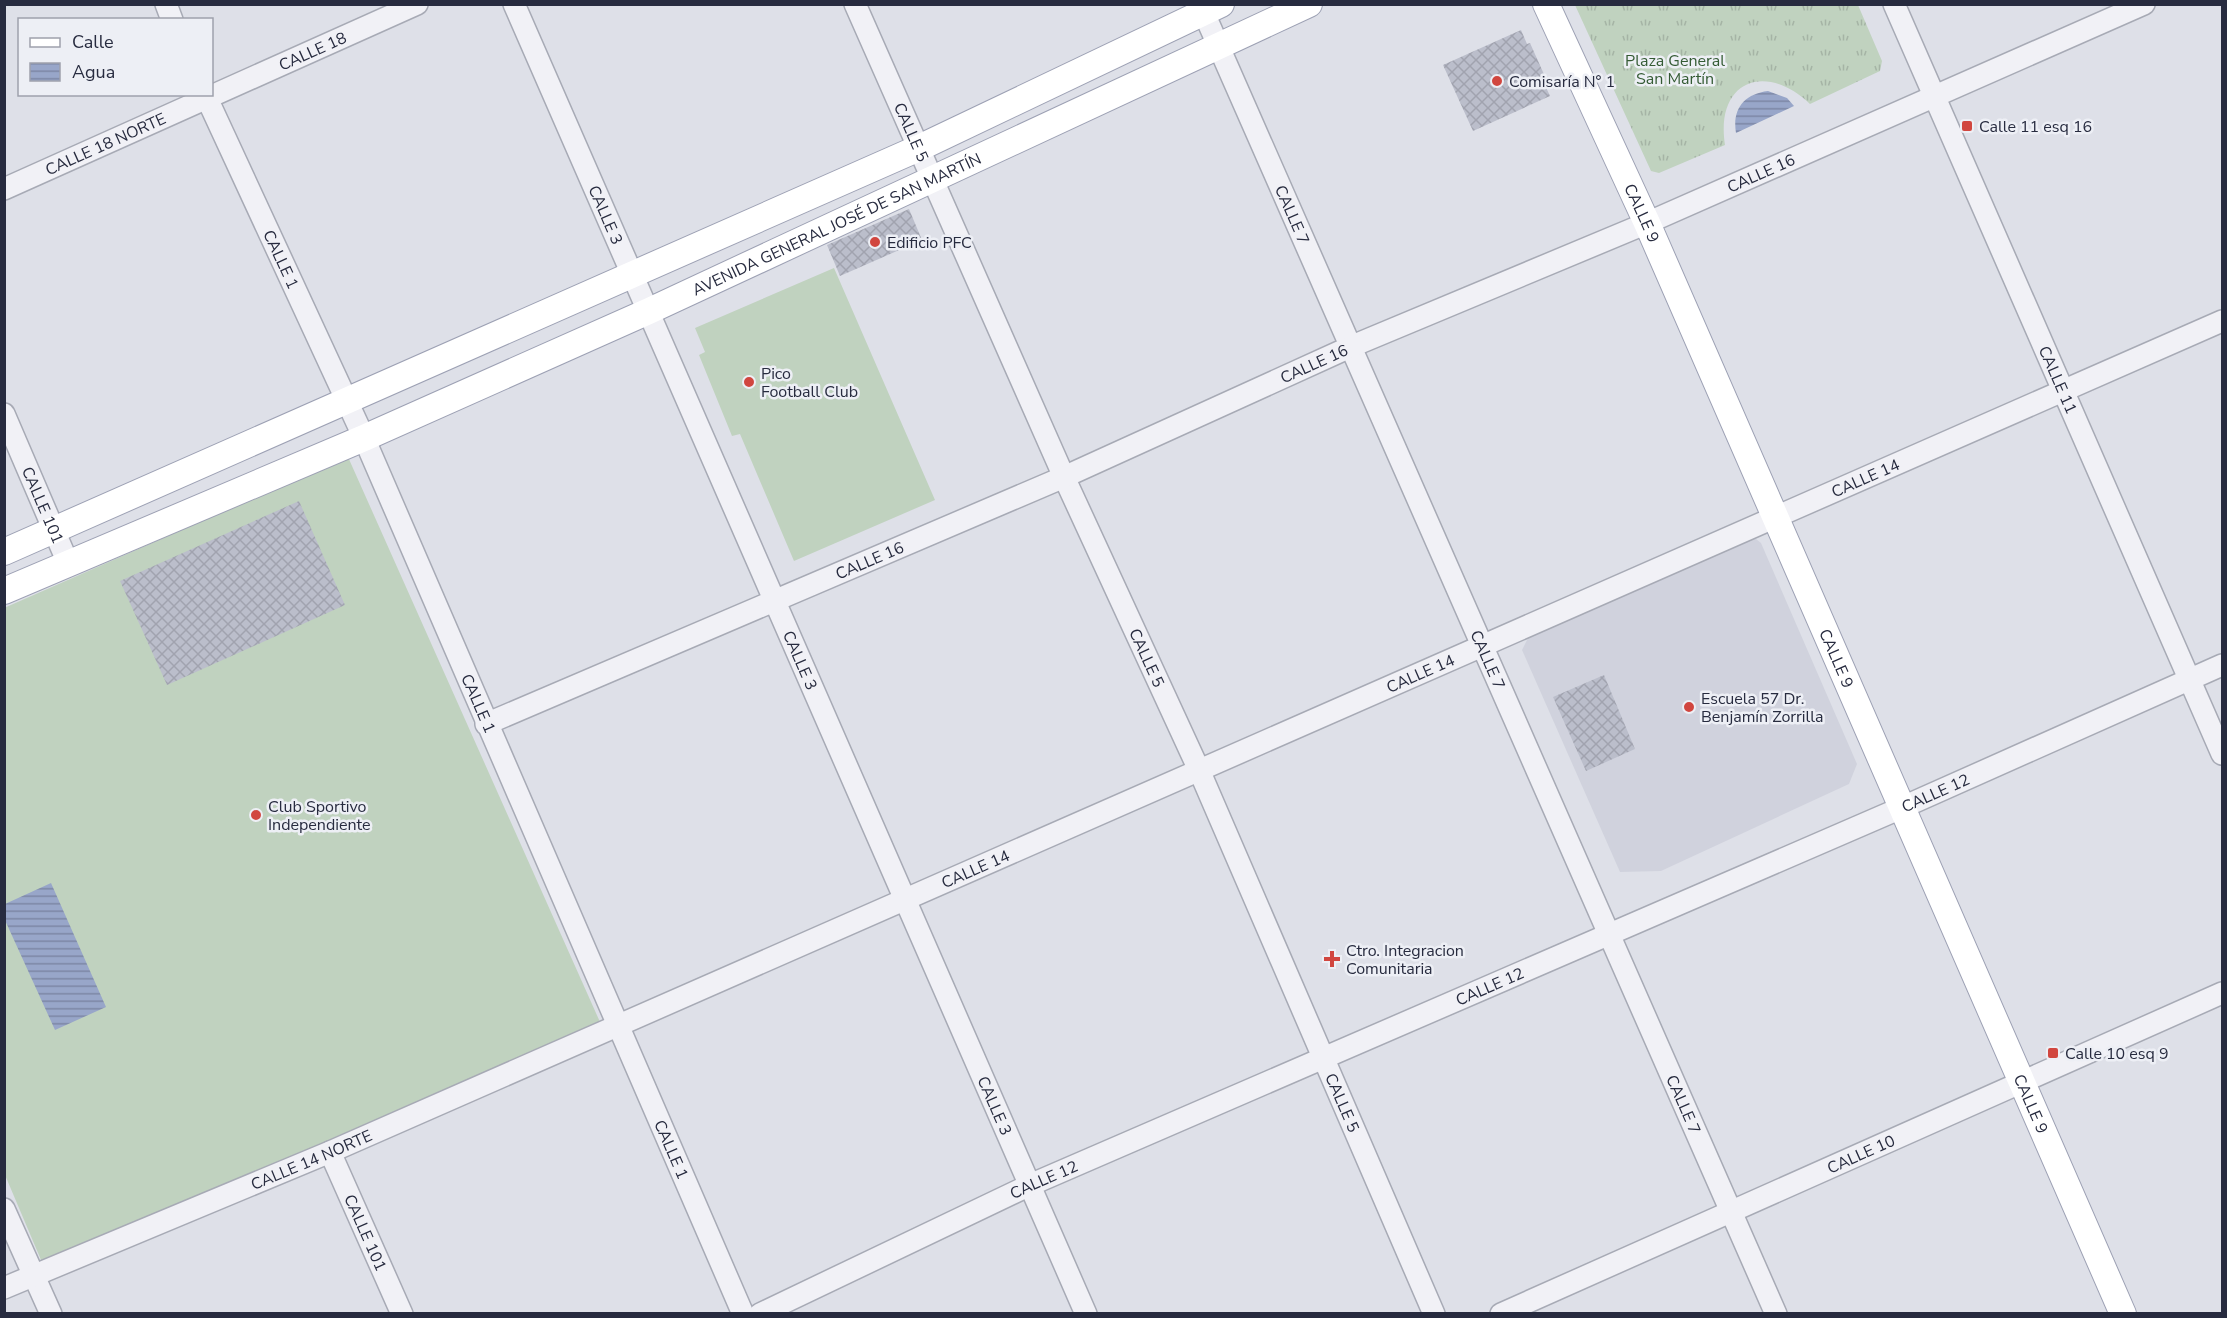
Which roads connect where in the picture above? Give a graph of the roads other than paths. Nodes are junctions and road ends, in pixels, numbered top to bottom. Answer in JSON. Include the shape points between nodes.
{"nodes":[{"id":1,"x":417,"y":4,"type":"edge"},
{"id":2,"x":514,"y":4,"type":"edge"},
{"id":3,"x":855,"y":4,"type":"edge"},
{"id":4,"x":1309,"y":4,"type":"edge"},
{"id":5,"x":1546,"y":4,"type":"edge"},
{"id":6,"x":1894,"y":4,"type":"edge"},
{"id":7,"x":2144,"y":4,"type":"edge"},
{"id":8,"x":1208,"y":7,"type":"edge"},
{"id":9,"x":1220,"y":47,"type":"junction"},
{"id":10,"x":213,"y":93,"type":"edge"},
{"id":11,"x":206,"y":96,"type":"edge"},
{"id":12,"x":1935,"y":98,"type":"junction"},
{"id":13,"x":919,"y":148,"type":"junction"},
{"id":14,"x":933,"y":177,"type":"junction"},
{"id":15,"x":4,"y":189,"type":"edge"},
{"id":16,"x":1647,"y":223,"type":"junction"},
{"id":17,"x":633,"y":275,"type":"junction"},
{"id":18,"x":649,"y":311,"type":"junction"},
{"id":19,"x":2223,"y":321,"type":"edge"},
{"id":20,"x":1350,"y":347,"type":"junction"},
{"id":21,"x":2063,"y":391,"type":"junction"},
{"id":22,"x":347,"y":402,"type":"junction"},
{"id":23,"x":4,"y":414,"type":"edge"},
{"id":24,"x":364,"y":438,"type":"junction"},
{"id":25,"x":1064,"y":477,"type":"junction"},
{"id":26,"x":1775,"y":518,"type":"junction"},
{"id":27,"x":56,"y":529,"type":"junction"},
{"id":28,"x":4,"y":552,"type":"edge"},
{"id":29,"x":68,"y":562,"type":"junction"},
{"id":30,"x":4,"y":591,"type":"edge"},
{"id":31,"x":774,"y":601,"type":"junction"},
{"id":32,"x":1482,"y":646,"type":"junction"},
{"id":33,"x":2223,"y":665,"type":"edge"},
{"id":34,"x":2190,"y":679,"type":"junction"},
{"id":35,"x":486,"y":724,"type":"junction"},
{"id":36,"x":2223,"y":754,"type":"edge"},
{"id":37,"x":1199,"y":770,"type":"junction"},
{"id":38,"x":1901,"y":808,"type":"junction"},
{"id":39,"x":904,"y":900,"type":"junction"},
{"id":40,"x":1608,"y":933,"type":"junction"},
{"id":41,"x":2223,"y":993,"type":"edge"},
{"id":42,"x":617,"y":1026,"type":"junction"},
{"id":43,"x":1323,"y":1058,"type":"junction"},
{"id":44,"x":2022,"y":1083,"type":"junction"},
{"id":45,"x":330,"y":1152,"type":"junction"},
{"id":46,"x":1030,"y":1185,"type":"junction"},
{"id":47,"x":4,"y":1209,"type":"edge"},
{"id":48,"x":1731,"y":1211,"type":"junction"},
{"id":49,"x":34,"y":1275,"type":"junction"},
{"id":50,"x":4,"y":1288,"type":"edge"},
{"id":51,"x":51,"y":1314,"type":"edge"},
{"id":52,"x":402,"y":1314,"type":"edge"},
{"id":53,"x":743,"y":1314,"type":"edge"},
{"id":54,"x":760,"y":1314,"type":"edge"},
{"id":55,"x":1086,"y":1314,"type":"edge"},
{"id":56,"x":1434,"y":1314,"type":"edge"},
{"id":57,"x":1501,"y":1314,"type":"edge"},
{"id":58,"x":1776,"y":1314,"type":"edge"},
{"id":59,"x":2123,"y":1314,"type":"edge"}],
"edges":[{"from":1,"to":10,"type":"street","name":"CALLE 18"},
{"from":2,"to":17,"type":"street","name":"CALLE 3"},
{"from":3,"to":13,"type":"street","name":"CALLE 5"},
{"from":4,"to":9,"type":"main road","name":"AVENIDA GENERAL JOSÉ DE SAN MARTÍN"},
{"from":5,"to":16,"type":"main road","name":"CALLE 9"},
{"from":6,"to":12,"type":"street","name":"CALLE 11"},
{"from":7,"to":12,"type":"street","name":"CALLE 16"},
{"from":8,"to":9,"type":"street","name":"CALLE 7"},
{"from":8,"to":13,"type":"main road","name":"AVENIDA GENERAL JOSÉ DE SAN MARTÍN"},
{"from":9,"to":14,"type":"main road","name":"AVENIDA GENERAL JOSÉ DE SAN MARTÍN"},
{"from":9,"to":20,"type":"street","name":"CALLE 7"},
{"from":11,"to":15,"type":"street","name":"CALLE 18 NORTE"},
{"from":11,"to":22,"type":"street","name":"CALLE 1"},
{"from":12,"to":16,"type":"street","name":"CALLE 16"},
{"from":12,"to":21,"type":"street","name":"CALLE 11"},
{"from":13,"to":14,"type":"street","name":"CALLE 5"},
{"from":13,"to":17,"type":"main road","name":"AVENIDA GENERAL JOSÉ DE SAN MARTÍN"},
{"from":14,"to":18,"type":"main road","name":"AVENIDA GENERAL JOSÉ DE SAN MARTÍN"},
{"from":14,"to":25,"type":"street","name":"CALLE 5"},
{"from":16,"to":20,"type":"street","name":"CALLE 16"},
{"from":16,"to":26,"type":"main road","name":"CALLE 9"},
{"from":17,"to":18,"type":"street","name":"CALLE 3"},
{"from":17,"to":22,"type":"main road","name":"AVENIDA GENERAL JOSÉ DE SAN MARTÍN"},
{"from":18,"to":24,"type":"main road","name":"AVENIDA GENERAL JOSÉ DE SAN MARTÍN"},
{"from":18,"to":31,"type":"street","name":"CALLE 3"},
{"from":19,"to":21,"type":"street","name":"CALLE 14"},
{"from":20,"to":25,"type":"street","name":"CALLE 16"},
{"from":20,"to":32,"type":"street","name":"CALLE 7"},
{"from":21,"to":26,"type":"street","name":"CALLE 14"},
{"from":21,"to":34,"type":"street","name":"CALLE 11"},
{"from":22,"to":24,"type":"street","name":"CALLE 1"},
{"from":22,"to":27,"type":"main road","name":"AVENIDA GENERAL JOSÉ DE SAN MARTÍN"},
{"from":23,"to":27,"type":"street","name":"CALLE 101"},
{"from":24,"to":29,"type":"main road","name":"AVENIDA GENERAL JOSÉ DE SAN MARTÍN"},
{"from":24,"to":35,"type":"street","name":"CALLE 1"},
{"from":25,"to":31,"type":"street","name":"CALLE 16"},
{"from":25,"to":37,"type":"street","name":"CALLE 5"},
{"from":26,"to":32,"type":"street","name":"CALLE 14"},
{"from":26,"to":38,"type":"main road","name":"CALLE 9"},
{"from":27,"to":28,"type":"main road","name":"AVENIDA GENERAL JOSÉ DE SAN MARTÍN"},
{"from":27,"to":29,"type":"street","name":"CALLE 101"},
{"from":29,"to":30,"type":"main road","name":"AVENIDA GENERAL JOSÉ DE SAN MARTÍN"},
{"from":31,"to":35,"type":"street","name":"CALLE 16"},
{"from":31,"to":39,"type":"street","name":"CALLE 3"},
{"from":32,"to":37,"type":"street","name":"CALLE 14"},
{"from":32,"to":40,"type":"street","name":"CALLE 7"},
{"from":33,"to":34,"type":"street","name":"CALLE 12"},
{"from":34,"to":36,"type":"street","name":"CALLE 11"},
{"from":34,"to":38,"type":"street","name":"CALLE 12"},
{"from":35,"to":42,"type":"street","name":"CALLE 1"},
{"from":37,"to":39,"type":"street","name":"CALLE 14"},
{"from":37,"to":43,"type":"street","name":"CALLE 5"},
{"from":38,"to":40,"type":"street","name":"CALLE 12"},
{"from":38,"to":44,"type":"main road","name":"CALLE 9"},
{"from":39,"to":42,"type":"street","name":"CALLE 14"},
{"from":39,"to":46,"type":"street","name":"CALLE 3"},
{"from":40,"to":43,"type":"street","name":"CALLE 12"},
{"from":40,"to":48,"type":"street","name":"CALLE 7"},
{"from":41,"to":44,"type":"street","name":"CALLE 10"},
{"from":42,"to":45,"type":"street","name":"CALLE 14 NORTE"},
{"from":42,"to":53,"type":"street","name":"CALLE 1"},
{"from":43,"to":46,"type":"street","name":"CALLE 12"},
{"from":43,"to":56,"type":"street","name":"CALLE 5"},
{"from":44,"to":48,"type":"street","name":"CALLE 10"},
{"from":44,"to":59,"type":"main road","name":"CALLE 9"},
{"from":45,"to":49,"type":"street","name":"CALLE 14 NORTE"},
{"from":45,"to":52,"type":"street","name":"CALLE 101"},
{"from":46,"to":54,"type":"street","name":"CALLE 12"},
{"from":46,"to":55,"type":"street","name":"CALLE 3"},
{"from":47,"to":49,"type":"street"},
{"from":48,"to":57,"type":"street","name":"CALLE 10"},
{"from":48,"to":58,"type":"street","name":"CALLE 7"},
{"from":49,"to":50,"type":"street","name":"CALLE 14 NORTE"},
{"from":49,"to":51,"type":"street"}]}
